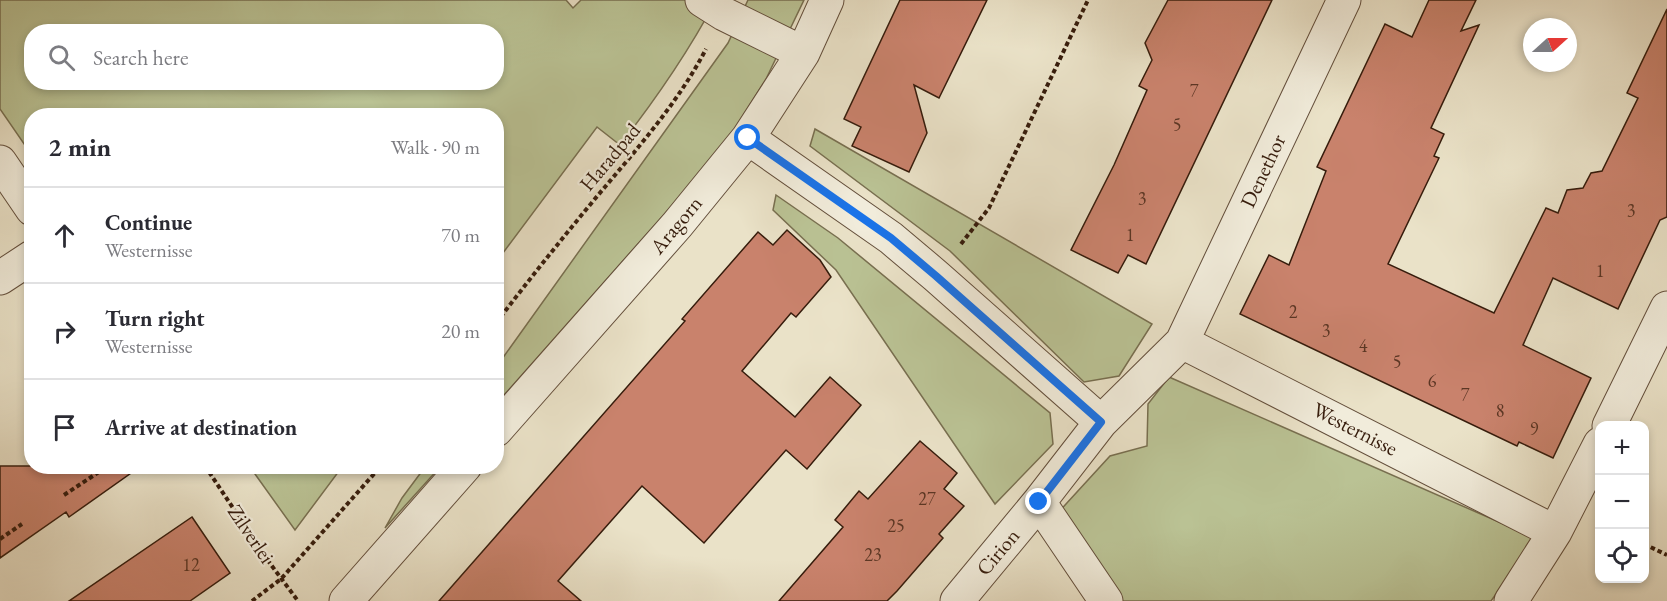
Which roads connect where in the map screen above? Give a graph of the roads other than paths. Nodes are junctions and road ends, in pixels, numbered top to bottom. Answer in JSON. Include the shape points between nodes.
{"nodes":[{"id":1,"x":827,"y":0,"type":"edge"},
{"id":2,"x":1344,"y":0,"type":"edge"},
{"id":3,"x":713,"y":7,"type":"edge"},
{"id":4,"x":802,"y":53,"type":"junction"},
{"id":5,"x":748,"y":138,"type":"junction"},
{"id":6,"x":0,"y":162,"type":"edge"},
{"id":7,"x":24,"y":197,"type":"edge"},
{"id":8,"x":24,"y":262,"type":"edge"},
{"id":9,"x":0,"y":278,"type":"edge"},
{"id":10,"x":1667,"y":308,"type":"edge"},
{"id":11,"x":1182,"y":342,"type":"junction"},
{"id":12,"x":504,"y":421,"type":"edge"},
{"id":13,"x":1611,"y":421,"type":"edge"},
{"id":14,"x":1101,"y":422,"type":"junction"},
{"id":15,"x":1595,"y":452,"type":"edge"},
{"id":16,"x":458,"y":474,"type":"edge"},
{"id":17,"x":1039,"y":502,"type":"junction"},
{"id":18,"x":1556,"y":532,"type":"junction"},
{"id":19,"x":346,"y":601,"type":"edge"},
{"id":20,"x":957,"y":601,"type":"edge"},
{"id":21,"x":1106,"y":601,"type":"edge"},
{"id":22,"x":1511,"y":601,"type":"edge"}],
"edges":[{"from":1,"to":4,"type":"street","name":"Aragorn"},
{"from":2,"to":11,"type":"street","name":"Denethor"},
{"from":3,"to":4,"type":"street"},
{"from":4,"to":5,"type":"street","name":"Aragorn"},
{"from":5,"to":12,"type":"street","name":"Aragorn","via":[[677,225]]},
{"from":5,"to":14,"type":"street","via":[[891,238]]},
{"from":6,"to":7,"type":"street"},
{"from":8,"to":9,"type":"street"},
{"from":10,"to":13,"type":"street"},
{"from":11,"to":14,"type":"street"},
{"from":11,"to":18,"type":"street","name":"Westernisse"},
{"from":14,"to":17,"type":"street"},
{"from":15,"to":18,"type":"street"},
{"from":16,"to":19,"type":"street"},
{"from":17,"to":20,"type":"street","name":"Cirion"},
{"from":17,"to":21,"type":"street"},
{"from":18,"to":22,"type":"street"}]}
